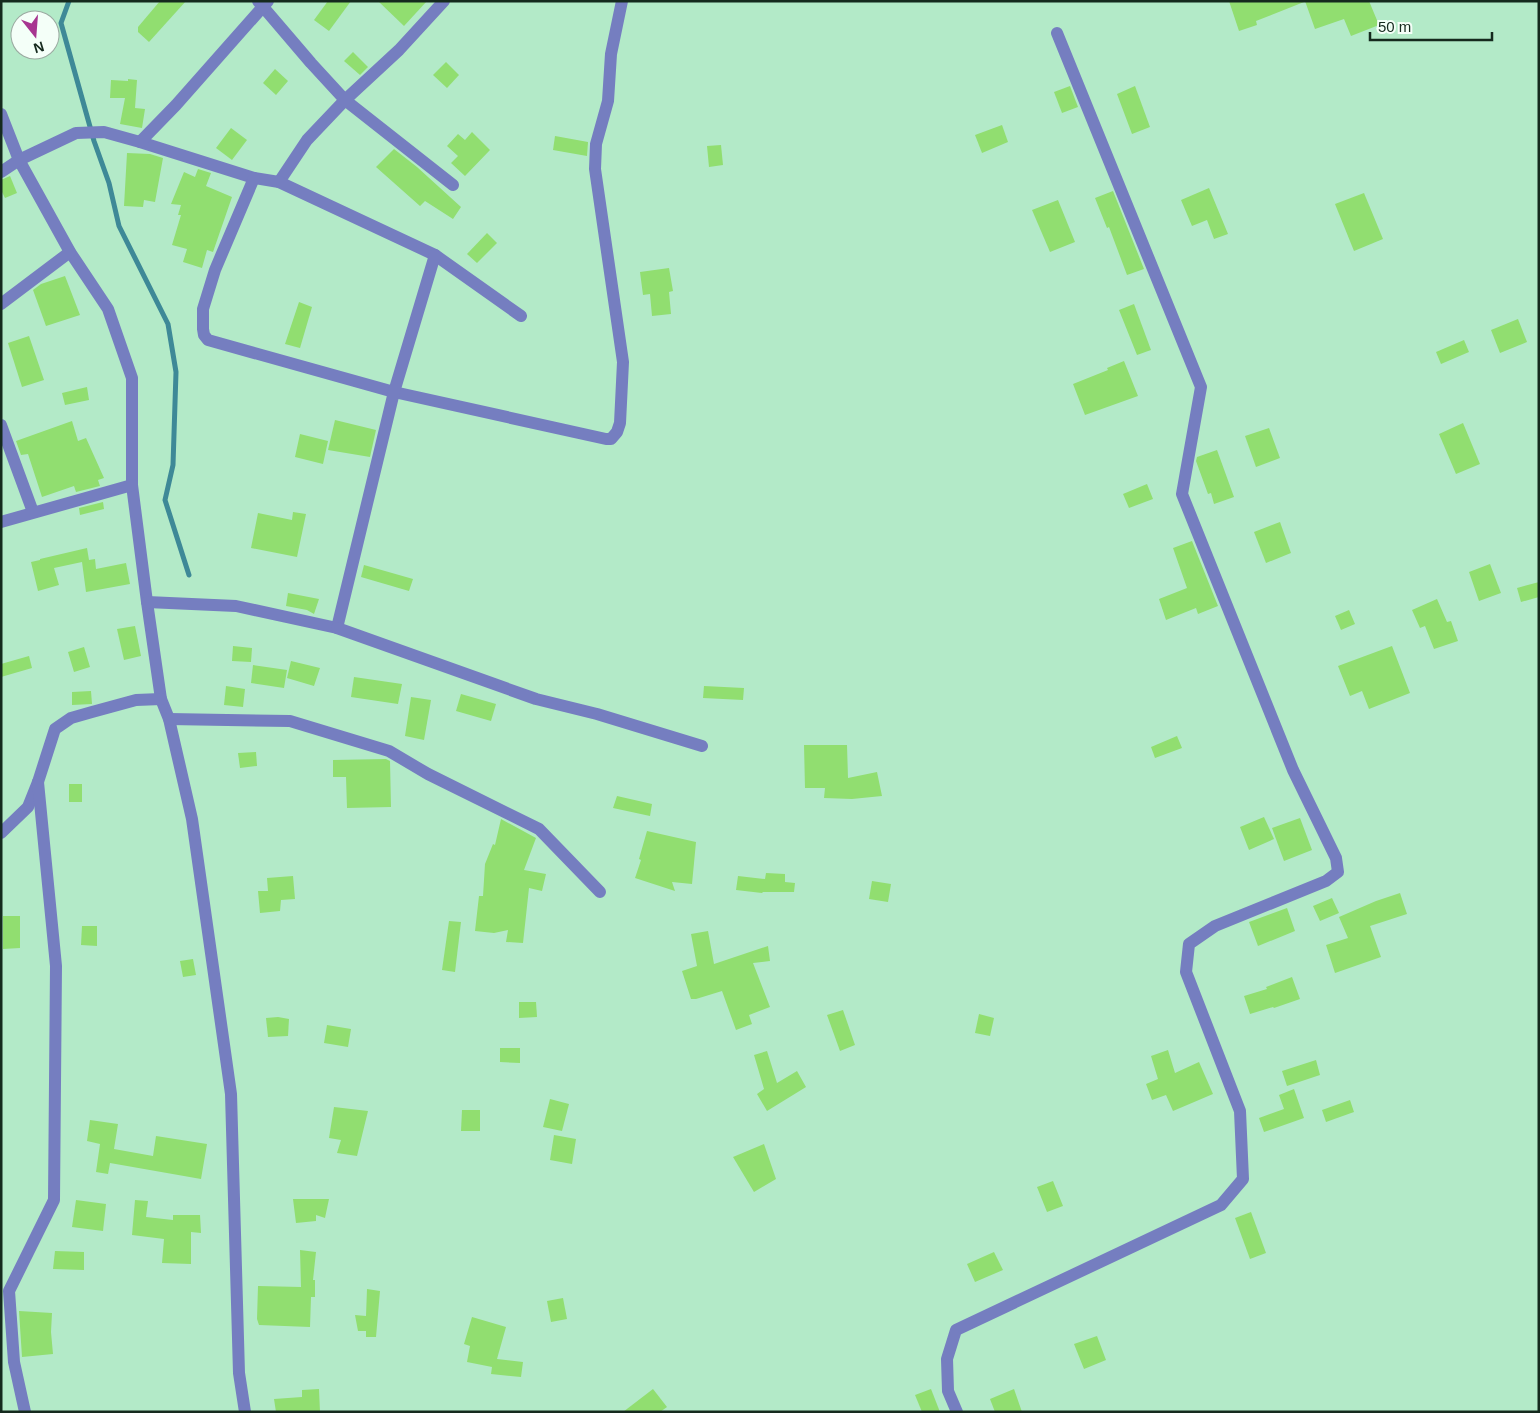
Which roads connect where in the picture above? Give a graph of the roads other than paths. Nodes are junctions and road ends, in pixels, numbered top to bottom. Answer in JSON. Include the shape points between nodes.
{"nodes":[{"id":1,"x":444,"y":1,"type":"edge"},
{"id":2,"x":622,"y":1,"type":"edge"},
{"id":3,"x":263,"y":3,"type":"edge"},
{"id":4,"x":1057,"y":33,"type":"dead end"},
{"id":5,"x":345,"y":100,"type":"junction"},
{"id":6,"x":1,"y":114,"type":"edge"},
{"id":7,"x":140,"y":142,"type":"junction"},
{"id":8,"x":19,"y":160,"type":"junction"},
{"id":9,"x":1,"y":172,"type":"edge"},
{"id":10,"x":254,"y":178,"type":"junction"},
{"id":11,"x":279,"y":182,"type":"junction"},
{"id":12,"x":453,"y":184,"type":"dead end"},
{"id":13,"x":70,"y":252,"type":"junction"},
{"id":14,"x":435,"y":255,"type":"junction"},
{"id":15,"x":1,"y":304,"type":"edge"},
{"id":16,"x":521,"y":316,"type":"dead end"},
{"id":17,"x":394,"y":392,"type":"junction"},
{"id":18,"x":1,"y":426,"type":"edge"},
{"id":19,"x":132,"y":485,"type":"junction"},
{"id":20,"x":33,"y":512,"type":"junction"},
{"id":21,"x":1,"y":522,"type":"edge"},
{"id":22,"x":147,"y":602,"type":"junction"},
{"id":23,"x":337,"y":628,"type":"junction"},
{"id":24,"x":161,"y":699,"type":"junction"},
{"id":25,"x":169,"y":719,"type":"junction"},
{"id":26,"x":702,"y":746,"type":"dead end"},
{"id":27,"x":38,"y":782,"type":"junction"},
{"id":28,"x":1,"y":833,"type":"edge"},
{"id":29,"x":600,"y":892,"type":"dead end"},
{"id":30,"x":25,"y":1412,"type":"edge"},
{"id":31,"x":245,"y":1412,"type":"edge"},
{"id":32,"x":957,"y":1412,"type":"edge"}],
"edges":[{"from":1,"to":5,"type":"street","via":[[399,50]]},
{"from":2,"to":17,"type":"street","via":[[611,54],[608,101],[596,144],[595,169],[624,362],[617,432],[611,439],[606,439]]},
{"from":3,"to":5,"type":"street"},
{"from":3,"to":7,"type":"street"},
{"from":4,"to":32,"type":"street","via":[[1201,387],[1182,494],[1293,770],[1336,858],[1338,872],[1326,881],[1215,926],[1189,944],[1186,972],[1240,1111],[1243,1179],[1221,1206],[956,1330],[946,1359],[948,1391]]},
{"from":5,"to":11,"type":"street","via":[[307,140]]},
{"from":5,"to":12,"type":"street"},
{"from":6,"to":8,"type":"street"},
{"from":7,"to":8,"type":"street","via":[[104,132],[76,133]]},
{"from":7,"to":10,"type":"street"},
{"from":8,"to":9,"type":"street"},
{"from":8,"to":13,"type":"street"},
{"from":10,"to":11,"type":"street"},
{"from":10,"to":17,"type":"street","via":[[205,301],[204,335],[208,340]]},
{"from":11,"to":14,"type":"street"},
{"from":13,"to":15,"type":"street"},
{"from":13,"to":19,"type":"street","via":[[108,308],[132,378]]},
{"from":14,"to":16,"type":"street"},
{"from":14,"to":17,"type":"street"},
{"from":17,"to":23,"type":"street"},
{"from":18,"to":20,"type":"street"},
{"from":19,"to":20,"type":"street"},
{"from":19,"to":22,"type":"street"},
{"from":20,"to":21,"type":"street"},
{"from":22,"to":23,"type":"street","via":[[236,606]]},
{"from":22,"to":24,"type":"street"},
{"from":23,"to":26,"type":"street","via":[[536,699]]},
{"from":24,"to":25,"type":"street"},
{"from":24,"to":27,"type":"street","via":[[136,700],[63,723],[55,729]]},
{"from":25,"to":29,"type":"street","via":[[290,721],[389,751],[539,829]]},
{"from":25,"to":31,"type":"street","via":[[192,819],[231,1094],[239,1373]]},
{"from":27,"to":28,"type":"street","via":[[28,807]]},
{"from":27,"to":30,"type":"street","via":[[56,966],[54,1200],[9,1291],[14,1362]]}]}
